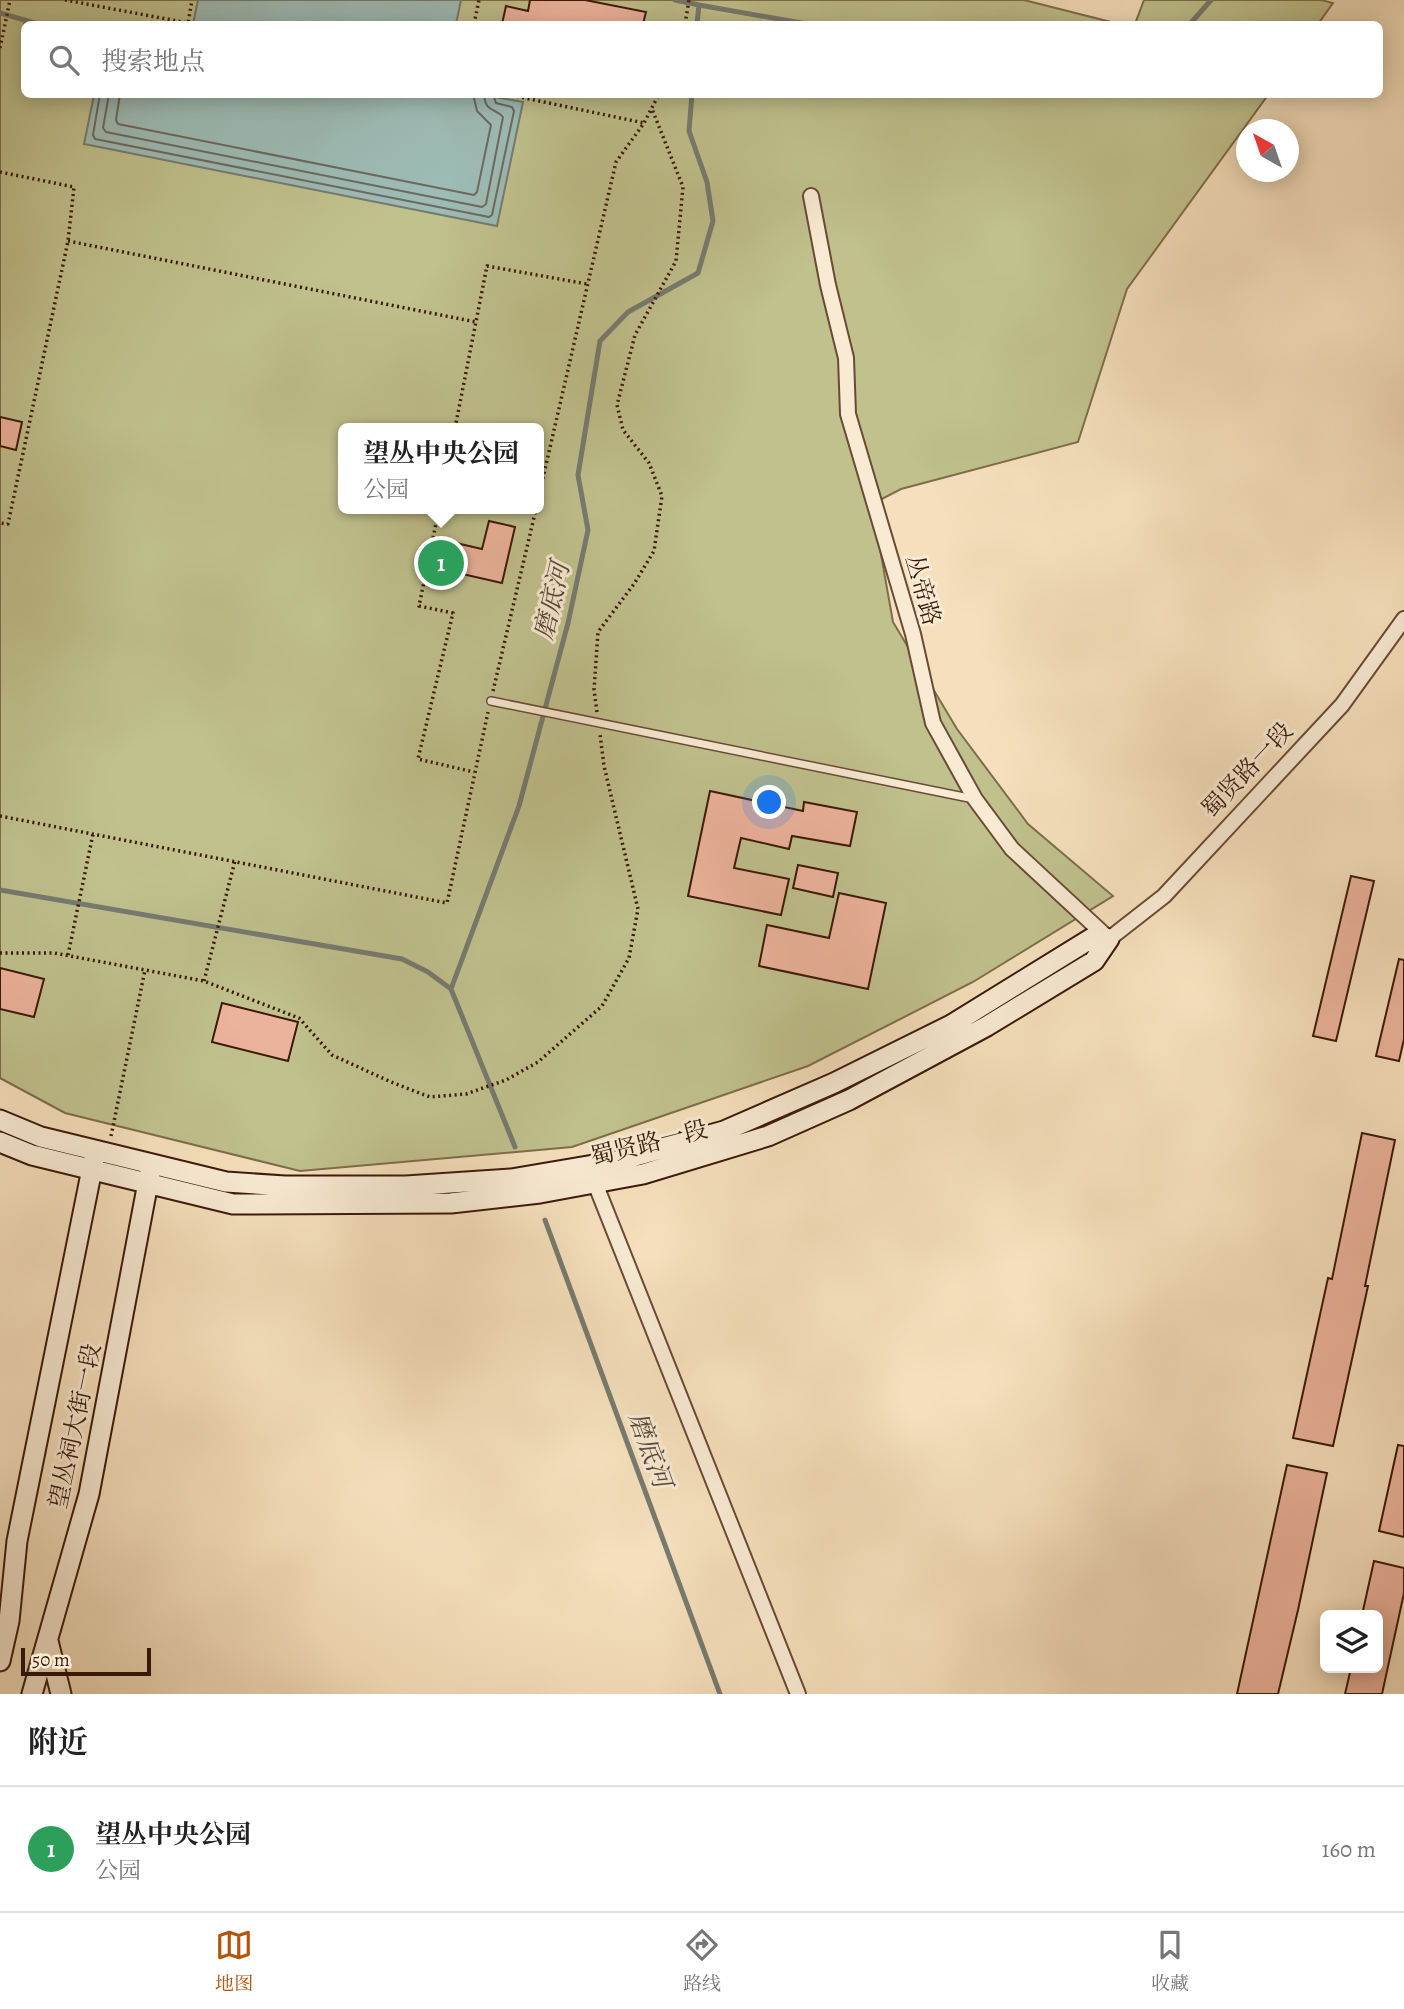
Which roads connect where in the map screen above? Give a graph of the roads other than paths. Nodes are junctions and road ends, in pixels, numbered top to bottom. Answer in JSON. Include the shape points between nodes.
{"nodes":[{"id":1,"x":811,"y":196,"type":"dead end"},
{"id":2,"x":1404,"y":619,"type":"edge"},
{"id":3,"x":491,"y":701,"type":"road end"},
{"id":4,"x":975,"y":799,"type":"junction"},
{"id":5,"x":1109,"y":939,"type":"junction"},
{"id":6,"x":0,"y":1120,"type":"edge"},
{"id":7,"x":0,"y":1142,"type":"edge"},
{"id":8,"x":98,"y":1157,"type":"junction"},
{"id":9,"x":150,"y":1173,"type":"junction"},
{"id":10,"x":596,"y":1183,"type":"junction"},
{"id":11,"x":4,"y":1624,"type":"edge"},
{"id":12,"x":48,"y":1639,"type":"junction"},
{"id":13,"x":0,"y":1661,"type":"edge"},
{"id":14,"x":33,"y":1694,"type":"edge"},
{"id":15,"x":61,"y":1694,"type":"edge"},
{"id":16,"x":797,"y":1694,"type":"edge"}],
"edges":[{"from":1,"to":4,"type":"street","name":"丛帝路","via":[[846,358],[848,414],[913,634],[933,723]]},
{"from":2,"to":5,"type":"street","name":"蜀贤路一段","via":[[1342,705],[1164,896]]},
{"from":3,"to":4,"type":"lane"},
{"from":4,"to":5,"type":"street","name":"丛帝路","via":[[1012,849]]},
{"from":5,"to":9,"type":"street","name":"蜀贤路一段","via":[[1092,938],[951,1025],[835,1083],[724,1131],[617,1161],[511,1180],[406,1186],[285,1186]]},
{"from":5,"to":10,"type":"street","name":"蜀贤路一段","via":[[1094,961],[987,1026],[849,1100],[768,1136],[643,1174]]},
{"from":6,"to":8,"type":"street"},
{"from":7,"to":8,"type":"street","via":[[32,1155]]},
{"from":8,"to":9,"type":"street"},
{"from":8,"to":11,"type":"street","name":"望丛祠大街一段","via":[[17,1541]]},
{"from":9,"to":10,"type":"street","name":"蜀贤路一段","via":[[233,1204],[451,1203]]},
{"from":9,"to":12,"type":"street","name":"望丛祠大街一段","via":[[89,1494]]},
{"from":10,"to":16,"type":"street"},
{"from":11,"to":13,"type":"street","name":"望丛祠大街一段"},
{"from":12,"to":14,"type":"street","name":"望丛祠大街一段"},
{"from":12,"to":15,"type":"street"}]}
